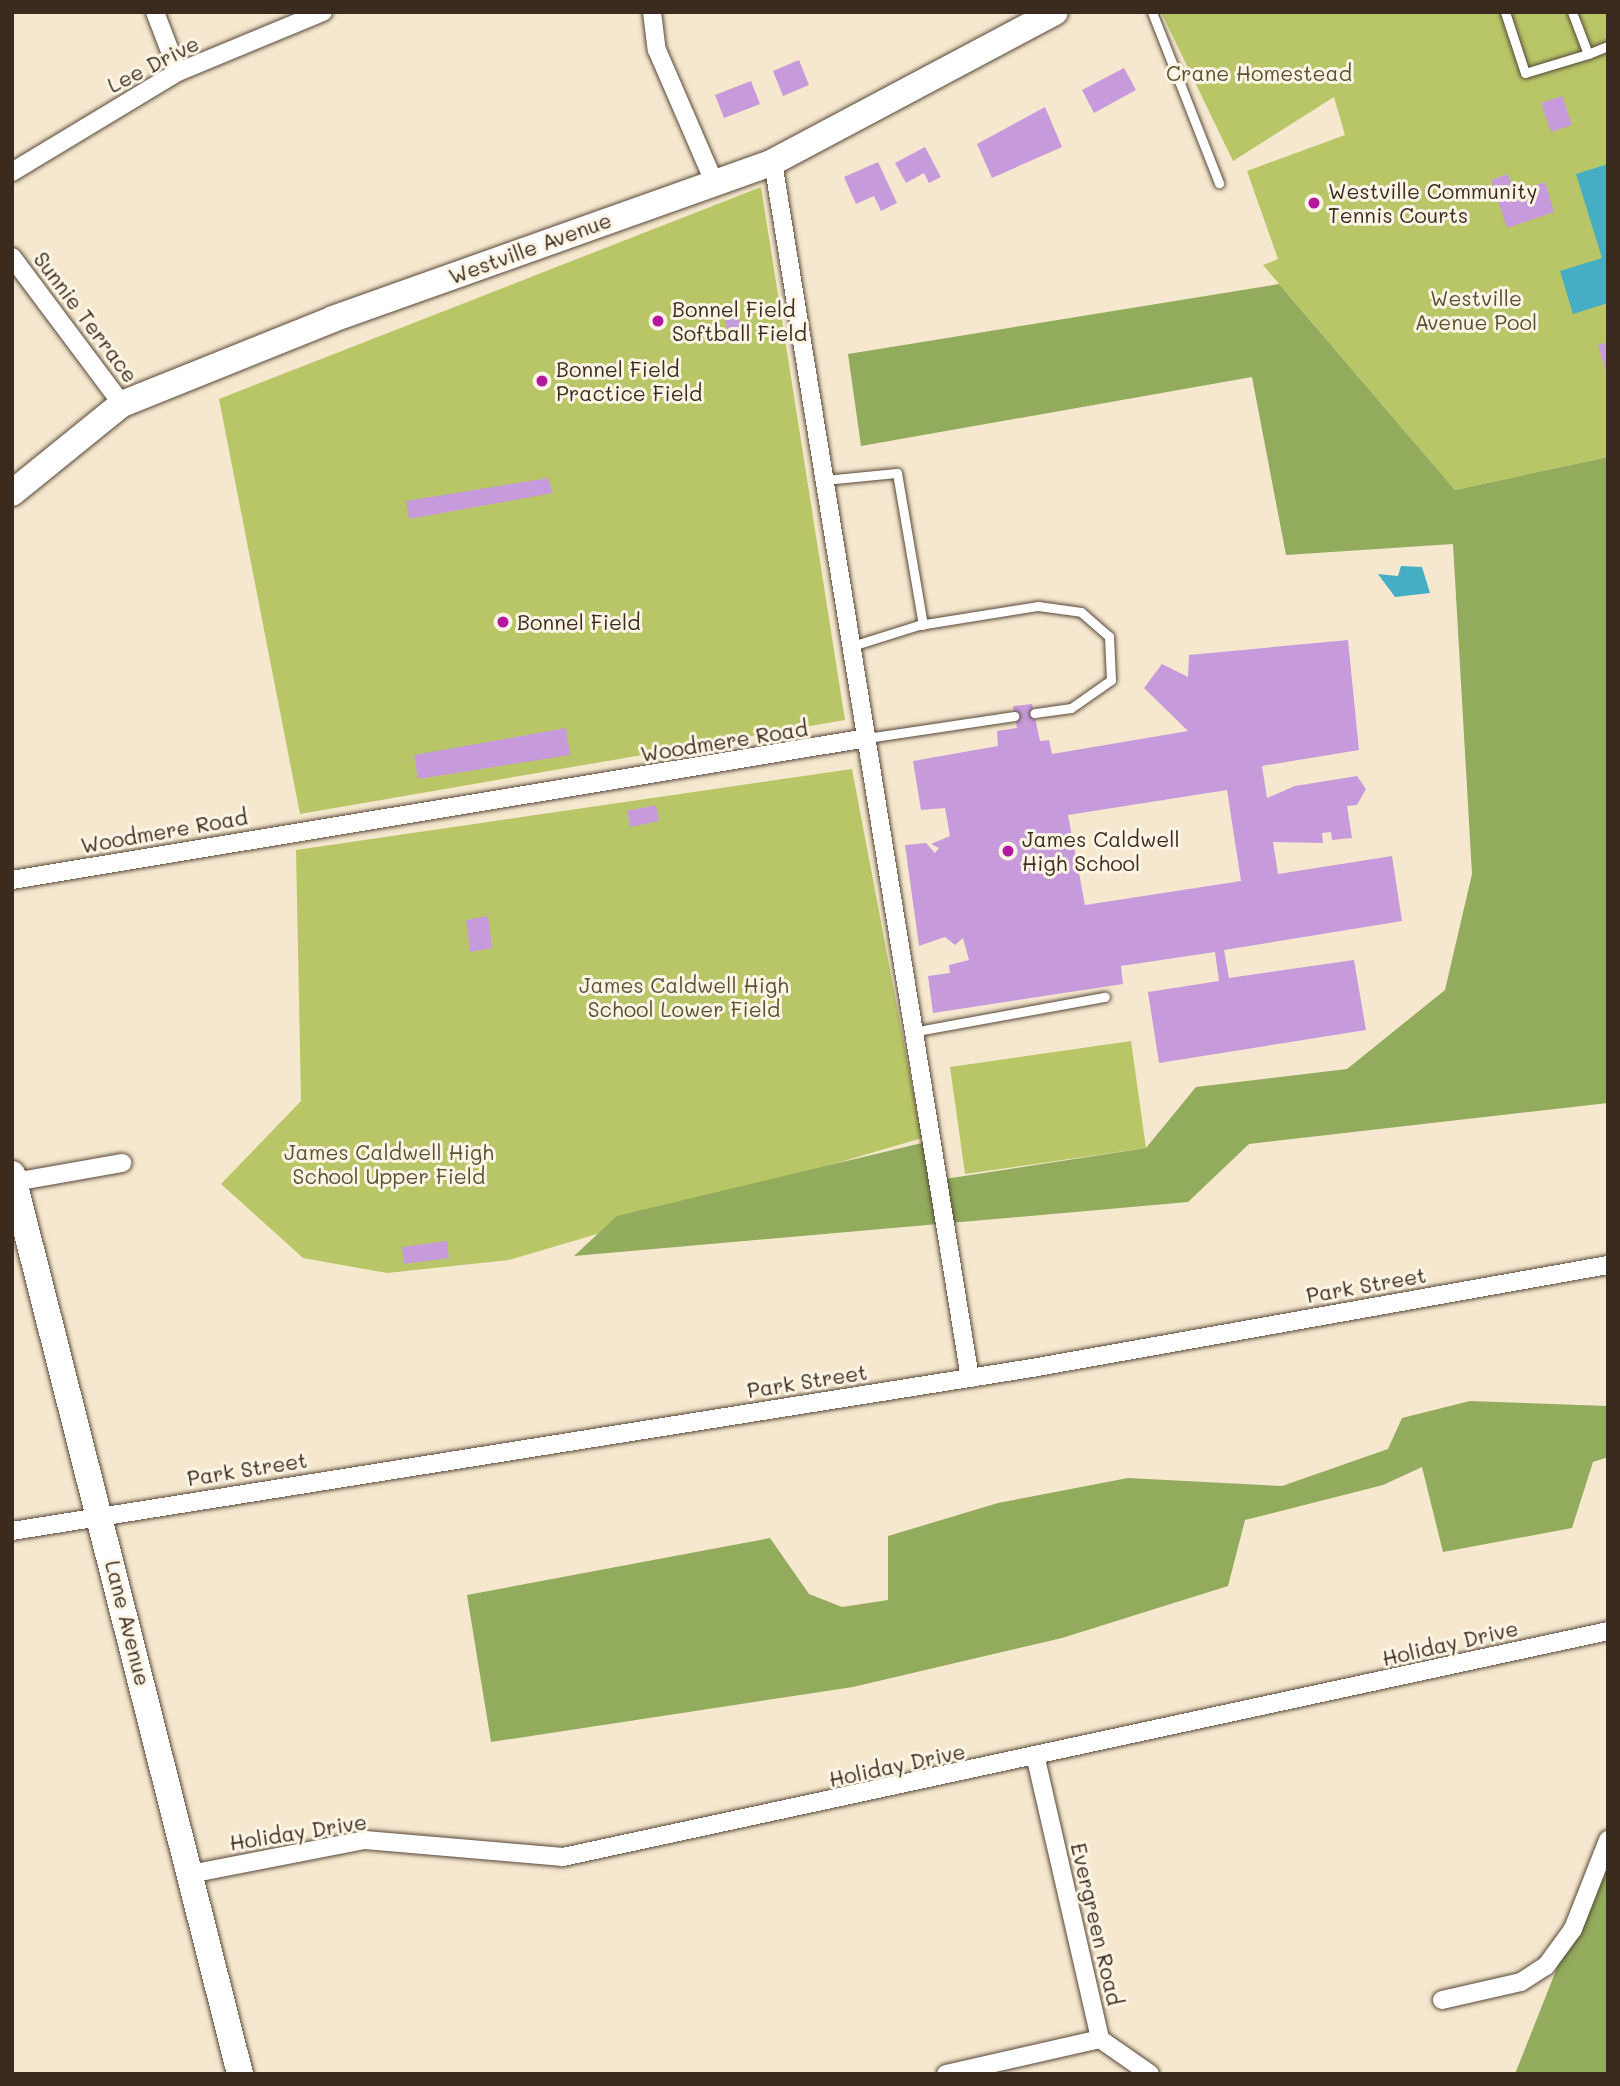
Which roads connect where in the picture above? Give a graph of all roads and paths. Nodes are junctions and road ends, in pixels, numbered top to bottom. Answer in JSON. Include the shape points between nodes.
{"nodes":[{"id":1,"x":155,"y":12,"type":"edge"},
{"id":2,"x":323,"y":12,"type":"edge"},
{"id":3,"x":652,"y":12,"type":"edge"},
{"id":4,"x":1055,"y":12,"type":"edge"},
{"id":5,"x":1152,"y":12,"type":"edge"},
{"id":6,"x":1505,"y":12,"type":"edge"},
{"id":7,"x":1572,"y":12,"type":"edge"},
{"id":8,"x":1608,"y":46,"type":"edge"},
{"id":9,"x":1588,"y":54,"type":"junction"},
{"id":10,"x":178,"y":72,"type":"junction"},
{"id":11,"x":773,"y":162,"type":"junction"},
{"id":12,"x":12,"y":172,"type":"edge"},
{"id":13,"x":714,"y":182,"type":"junction"},
{"id":14,"x":1219,"y":183,"type":"dead end"},
{"id":15,"x":12,"y":257,"type":"edge"},
{"id":16,"x":122,"y":404,"type":"junction"},
{"id":17,"x":822,"y":480,"type":"junction"},
{"id":18,"x":12,"y":493,"type":"edge"},
{"id":19,"x":922,"y":625,"type":"junction"},
{"id":20,"x":852,"y":646,"type":"junction"},
{"id":21,"x":1034,"y":713,"type":"dead end"},
{"id":22,"x":1014,"y":716,"type":"dead end"},
{"id":23,"x":867,"y":738,"type":"junction"},
{"id":24,"x":12,"y":880,"type":"edge"},
{"id":25,"x":1105,"y":997,"type":"dead end"},
{"id":26,"x":917,"y":1031,"type":"junction"},
{"id":27,"x":122,"y":1163,"type":"dead end"},
{"id":28,"x":13,"y":1178,"type":"edge"},
{"id":29,"x":1608,"y":1265,"type":"edge"},
{"id":30,"x":970,"y":1378,"type":"junction"},
{"id":31,"x":101,"y":1515,"type":"junction"},
{"id":32,"x":12,"y":1531,"type":"edge"},
{"id":33,"x":1608,"y":1631,"type":"edge"},
{"id":34,"x":1036,"y":1759,"type":"junction"},
{"id":35,"x":1608,"y":1840,"type":"edge"},
{"id":36,"x":190,"y":1874,"type":"junction"},
{"id":37,"x":1442,"y":2000,"type":"dead end"},
{"id":38,"x":1100,"y":2039,"type":"junction"},
{"id":39,"x":240,"y":2074,"type":"edge"},
{"id":40,"x":946,"y":2074,"type":"edge"},
{"id":41,"x":1150,"y":2074,"type":"edge"}],
"edges":[{"from":1,"to":10,"type":"street"},
{"from":2,"to":10,"type":"street","name":"Lee Drive"},
{"from":3,"to":13,"type":"street","via":[[657,50]]},
{"from":4,"to":11,"type":"street","name":"Westville Avenue"},
{"from":5,"to":14,"type":"lane"},
{"from":6,"to":9,"type":"lane","via":[[1525,73]]},
{"from":7,"to":9,"type":"lane"},
{"from":8,"to":9,"type":"lane"},
{"from":10,"to":12,"type":"street","name":"Lee Drive"},
{"from":11,"to":13,"type":"street","name":"Westville Avenue"},
{"from":11,"to":17,"type":"street"},
{"from":13,"to":16,"type":"street","name":"Westville Avenue","via":[[333,319]]},
{"from":15,"to":16,"type":"street","name":"Sunnie Terrace"},
{"from":16,"to":18,"type":"street","name":"Westville Avenue"},
{"from":17,"to":19,"type":"lane","via":[[897,473]]},
{"from":17,"to":20,"type":"street"},
{"from":19,"to":20,"type":"lane"},
{"from":19,"to":21,"type":"lane","via":[[1038,606],[1082,612],[1109,636],[1111,680],[1071,708]]},
{"from":20,"to":23,"type":"street"},
{"from":22,"to":23,"type":"lane"},
{"from":23,"to":24,"type":"street","name":"Woodmere Road"},
{"from":23,"to":26,"type":"street"},
{"from":25,"to":26,"type":"lane"},
{"from":26,"to":30,"type":"street"},
{"from":27,"to":28,"type":"street"},
{"from":28,"to":31,"type":"street","name":"Lane Avenue"},
{"from":29,"to":30,"type":"street","name":"Park Street"},
{"from":30,"to":31,"type":"street","name":"Park Street"},
{"from":31,"to":32,"type":"street","name":"Park Street"},
{"from":31,"to":36,"type":"street","name":"Lane Avenue"},
{"from":33,"to":34,"type":"street","name":"Holiday Drive"},
{"from":34,"to":36,"type":"street","name":"Holiday Drive","via":[[563,1857],[365,1840]]},
{"from":34,"to":38,"type":"street","name":"Evergreen Road"},
{"from":35,"to":37,"type":"street","via":[[1573,1929],[1546,1966],[1521,1982]]},
{"from":36,"to":39,"type":"street","name":"Lane Avenue"},
{"from":38,"to":40,"type":"street"},
{"from":38,"to":41,"type":"street"}]}
